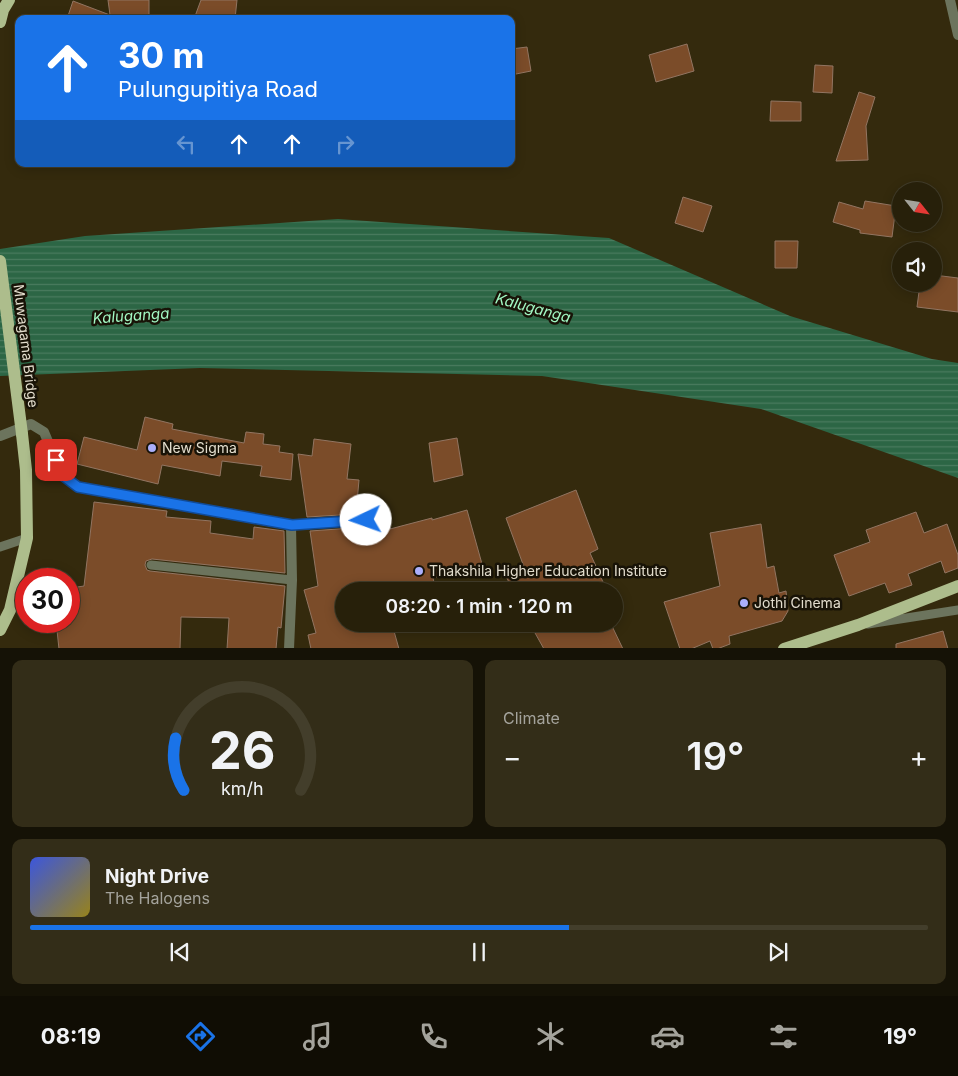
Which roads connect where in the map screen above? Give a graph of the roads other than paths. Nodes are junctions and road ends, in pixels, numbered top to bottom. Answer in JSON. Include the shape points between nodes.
{"nodes":[{"id":1,"x":9,"y":0,"type":"edge"},
{"id":2,"x":950,"y":0,"type":"edge"},
{"id":3,"x":0,"y":22,"type":"edge"},
{"id":4,"x":958,"y":35,"type":"edge"},
{"id":5,"x":0,"y":261,"type":"edge"},
{"id":6,"x":0,"y":436,"type":"edge"},
{"id":7,"x":366,"y":520,"type":"dead end"},
{"id":8,"x":292,"y":525,"type":"junction"},
{"id":9,"x":27,"y":538,"type":"junction"},
{"id":10,"x":0,"y":547,"type":"edge"},
{"id":11,"x":151,"y":565,"type":"dead end"},
{"id":12,"x":292,"y":580,"type":"junction"},
{"id":13,"x":958,"y":586,"type":"edge"},
{"id":14,"x":958,"y":610,"type":"edge"},
{"id":15,"x":858,"y":625,"type":"junction"},
{"id":16,"x":0,"y":630,"type":"edge"},
{"id":17,"x":288,"y":648,"type":"edge"},
{"id":18,"x":784,"y":648,"type":"edge"}],
"edges":[{"from":1,"to":3,"type":"main road"},
{"from":2,"to":4,"type":"street"},
{"from":5,"to":9,"type":"main road","name":"Muwagama Bridge","bridge":true,"via":[[26,470]]},
{"from":6,"to":8,"type":"street","via":[[31,424],[44,432],[62,475],[78,487]]},
{"from":7,"to":8,"type":"street"},
{"from":8,"to":12,"type":"street"},
{"from":9,"to":10,"type":"lane"},
{"from":9,"to":16,"type":"main road","name":"Muwagama Bridge","via":[[10,610]]},
{"from":11,"to":12,"type":"lane"},
{"from":12,"to":17,"type":"street"},
{"from":13,"to":15,"type":"main road"},
{"from":14,"to":15,"type":"lane"},
{"from":15,"to":18,"type":"main road"}]}
